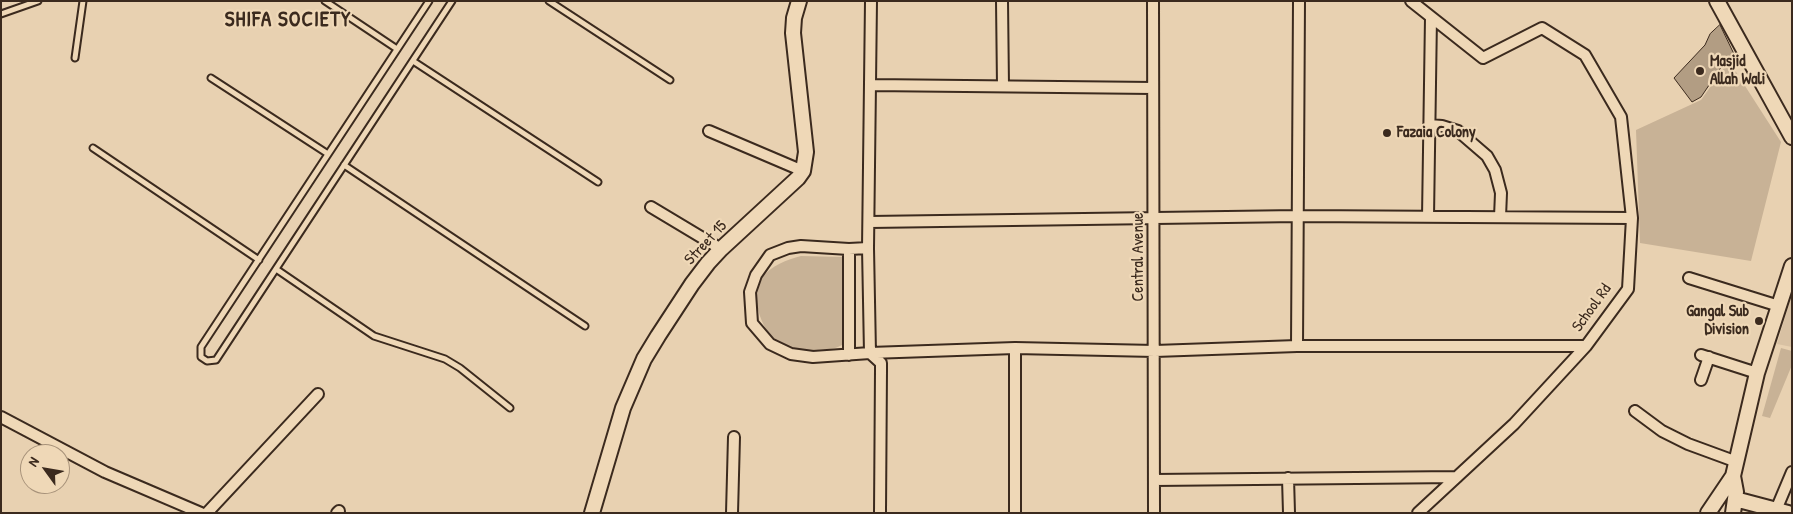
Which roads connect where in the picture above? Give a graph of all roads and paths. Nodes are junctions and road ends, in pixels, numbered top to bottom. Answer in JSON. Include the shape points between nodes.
{"nodes":[{"id":1,"x":38,"y":1,"type":"edge"},
{"id":2,"x":83,"y":1,"type":"edge"},
{"id":3,"x":325,"y":1,"type":"edge"},
{"id":4,"x":429,"y":1,"type":"edge"},
{"id":5,"x":452,"y":1,"type":"edge"},
{"id":6,"x":549,"y":1,"type":"edge"},
{"id":7,"x":799,"y":1,"type":"edge"},
{"id":8,"x":871,"y":1,"type":"edge"},
{"id":9,"x":1002,"y":1,"type":"edge"},
{"id":10,"x":1153,"y":1,"type":"edge"},
{"id":11,"x":1299,"y":1,"type":"edge"},
{"id":12,"x":1411,"y":1,"type":"edge"},
{"id":13,"x":1717,"y":1,"type":"edge"},
{"id":14,"x":1,"y":14,"type":"edge"},
{"id":15,"x":1431,"y":17,"type":"junction"},
{"id":16,"x":398,"y":49,"type":"junction"},
{"id":17,"x":75,"y":58,"type":"dead end"},
{"id":18,"x":413,"y":61,"type":"junction"},
{"id":19,"x":212,"y":78,"type":"dead end"},
{"id":20,"x":670,"y":80,"type":"dead end"},
{"id":21,"x":871,"y":85,"type":"junction"},
{"id":22,"x":1003,"y":86,"type":"junction"},
{"id":23,"x":1153,"y":88,"type":"junction"},
{"id":24,"x":1429,"y":125,"type":"junction"},
{"id":25,"x":709,"y":131,"type":"dead end"},
{"id":26,"x":1792,"y":137,"type":"edge"},
{"id":27,"x":92,"y":148,"type":"dead end"},
{"id":28,"x":328,"y":154,"type":"junction"},
{"id":29,"x":344,"y":165,"type":"junction"},
{"id":30,"x":803,"y":171,"type":"junction"},
{"id":31,"x":598,"y":182,"type":"dead end"},
{"id":32,"x":651,"y":207,"type":"dead end"},
{"id":33,"x":1298,"y":216,"type":"junction"},
{"id":34,"x":1428,"y":217,"type":"junction"},
{"id":35,"x":1500,"y":217,"type":"junction"},
{"id":36,"x":1154,"y":218,"type":"junction"},
{"id":37,"x":1632,"y":218,"type":"junction"},
{"id":38,"x":870,"y":222,"type":"junction"},
{"id":39,"x":721,"y":248,"type":"junction"},
{"id":40,"x":868,"y":248,"type":"junction"},
{"id":41,"x":849,"y":249,"type":"junction"},
{"id":42,"x":259,"y":260,"type":"junction"},
{"id":43,"x":1792,"y":266,"type":"edge"},
{"id":44,"x":276,"y":269,"type":"junction"},
{"id":45,"x":1689,"y":278,"type":"dead end"},
{"id":46,"x":1790,"y":280,"type":"edge"},
{"id":47,"x":1779,"y":306,"type":"junction"},
{"id":48,"x":585,"y":326,"type":"dead end"},
{"id":49,"x":1297,"y":346,"type":"junction"},
{"id":50,"x":1586,"y":346,"type":"junction"},
{"id":51,"x":1015,"y":348,"type":"junction"},
{"id":52,"x":1154,"y":351,"type":"junction"},
{"id":53,"x":870,"y":353,"type":"junction"},
{"id":54,"x":849,"y":355,"type":"junction"},
{"id":55,"x":1757,"y":373,"type":"junction"},
{"id":56,"x":1701,"y":380,"type":"dead end"},
{"id":57,"x":318,"y":394,"type":"dead end"},
{"id":58,"x":510,"y":408,"type":"dead end"},
{"id":59,"x":1635,"y":411,"type":"dead end"},
{"id":60,"x":1,"y":416,"type":"edge"},
{"id":61,"x":734,"y":437,"type":"dead end"},
{"id":62,"x":1735,"y":469,"type":"junction"},
{"id":63,"x":1792,"y":472,"type":"edge"},
{"id":64,"x":1457,"y":477,"type":"junction"},
{"id":65,"x":1288,"y":478,"type":"junction"},
{"id":66,"x":1154,"y":480,"type":"junction"},
{"id":67,"x":1735,"y":499,"type":"junction"},
{"id":68,"x":1782,"y":511,"type":"edge"},
{"id":69,"x":201,"y":513,"type":"edge"},
{"id":70,"x":207,"y":513,"type":"edge"},
{"id":71,"x":592,"y":513,"type":"edge"},
{"id":72,"x":732,"y":513,"type":"edge"},
{"id":73,"x":880,"y":513,"type":"edge"},
{"id":74,"x":1015,"y":513,"type":"edge"},
{"id":75,"x":1154,"y":513,"type":"edge"},
{"id":76,"x":1289,"y":513,"type":"edge"},
{"id":77,"x":1418,"y":513,"type":"edge"},
{"id":78,"x":1708,"y":513,"type":"edge"},
{"id":79,"x":1733,"y":513,"type":"edge"}],
"edges":[{"from":1,"to":14,"type":"lane"},
{"from":2,"to":17,"type":"lane"},
{"from":3,"to":16,"type":"lane"},
{"from":4,"to":16,"type":"lane"},
{"from":5,"to":18,"type":"lane"},
{"from":6,"to":20,"type":"lane"},
{"from":7,"to":30,"type":"street","via":[[793,33],[806,152]]},
{"from":8,"to":21,"type":"street"},
{"from":9,"to":22,"type":"street"},
{"from":10,"to":23,"type":"street","name":"Central Avenue"},
{"from":11,"to":33,"type":"street"},
{"from":12,"to":15,"type":"street"},
{"from":13,"to":26,"type":"street"},
{"from":15,"to":24,"type":"street"},
{"from":15,"to":37,"type":"street","name":"School Rd","via":[[1483,58],[1542,28],[1585,55],[1622,117]]},
{"from":16,"to":28,"type":"lane"},
{"from":18,"to":29,"type":"lane"},
{"from":18,"to":31,"type":"lane"},
{"from":19,"to":28,"type":"lane"},
{"from":21,"to":22,"type":"street"},
{"from":21,"to":38,"type":"street"},
{"from":22,"to":23,"type":"street"},
{"from":23,"to":36,"type":"street","name":"Central Avenue"},
{"from":24,"to":34,"type":"street"},
{"from":24,"to":35,"type":"street","via":[[1458,131],[1486,156],[1495,170],[1501,193]]},
{"from":25,"to":30,"type":"street"},
{"from":27,"to":42,"type":"lane"},
{"from":28,"to":42,"type":"lane"},
{"from":29,"to":44,"type":"lane"},
{"from":29,"to":48,"type":"lane"},
{"from":30,"to":39,"type":"street","name":"Street 15"},
{"from":32,"to":39,"type":"street"},
{"from":33,"to":34,"type":"street"},
{"from":33,"to":36,"type":"street"},
{"from":33,"to":49,"type":"street"},
{"from":34,"to":35,"type":"street"},
{"from":35,"to":37,"type":"street"},
{"from":36,"to":38,"type":"street"},
{"from":36,"to":52,"type":"street","name":"Central Avenue"},
{"from":37,"to":50,"type":"street","name":"School Rd","via":[[1628,289]]},
{"from":38,"to":40,"type":"street"},
{"from":39,"to":71,"type":"street","name":"Street 15","via":[[692,284],[644,359],[623,408]]},
{"from":40,"to":41,"type":"street"},
{"from":40,"to":53,"type":"street"},
{"from":41,"to":54,"type":"street"},
{"from":41,"to":54,"type":"street","via":[[801,246],[770,255],[756,275],[750,292],[752,324],[770,344],[791,354]]},
{"from":42,"to":44,"type":"lane","via":[[201,348],[201,357],[207,361],[216,360]]},
{"from":43,"to":46,"type":"street"},
{"from":44,"to":58,"type":"lane","via":[[374,336],[445,359]]},
{"from":45,"to":47,"type":"street"},
{"from":46,"to":47,"type":"street"},
{"from":47,"to":55,"type":"street"},
{"from":49,"to":50,"type":"street"},
{"from":49,"to":52,"type":"street"},
{"from":50,"to":64,"type":"street","name":"School Rd","via":[[1514,424]]},
{"from":51,"to":52,"type":"street"},
{"from":51,"to":53,"type":"street"},
{"from":51,"to":74,"type":"street"},
{"from":52,"to":66,"type":"street","name":"Central Avenue"},
{"from":53,"to":54,"type":"street"},
{"from":53,"to":73,"type":"street","via":[[880,363],[881,370]]},
{"from":55,"to":56,"type":"street","via":[[1705,356]]},
{"from":55,"to":62,"type":"street"},
{"from":57,"to":70,"type":"street"},
{"from":59,"to":62,"type":"street","via":[[1662,431]]},
{"from":60,"to":69,"type":"street","via":[[105,472]]},
{"from":61,"to":72,"type":"street"},
{"from":62,"to":67,"type":"street"},
{"from":62,"to":78,"type":"street"},
{"from":63,"to":68,"type":"street"},
{"from":64,"to":65,"type":"street"},
{"from":64,"to":77,"type":"street","name":"School Rd"},
{"from":65,"to":66,"type":"street"},
{"from":65,"to":76,"type":"street"},
{"from":66,"to":75,"type":"street","name":"Central Avenue"},
{"from":67,"to":68,"type":"street"},
{"from":67,"to":79,"type":"street"}]}
